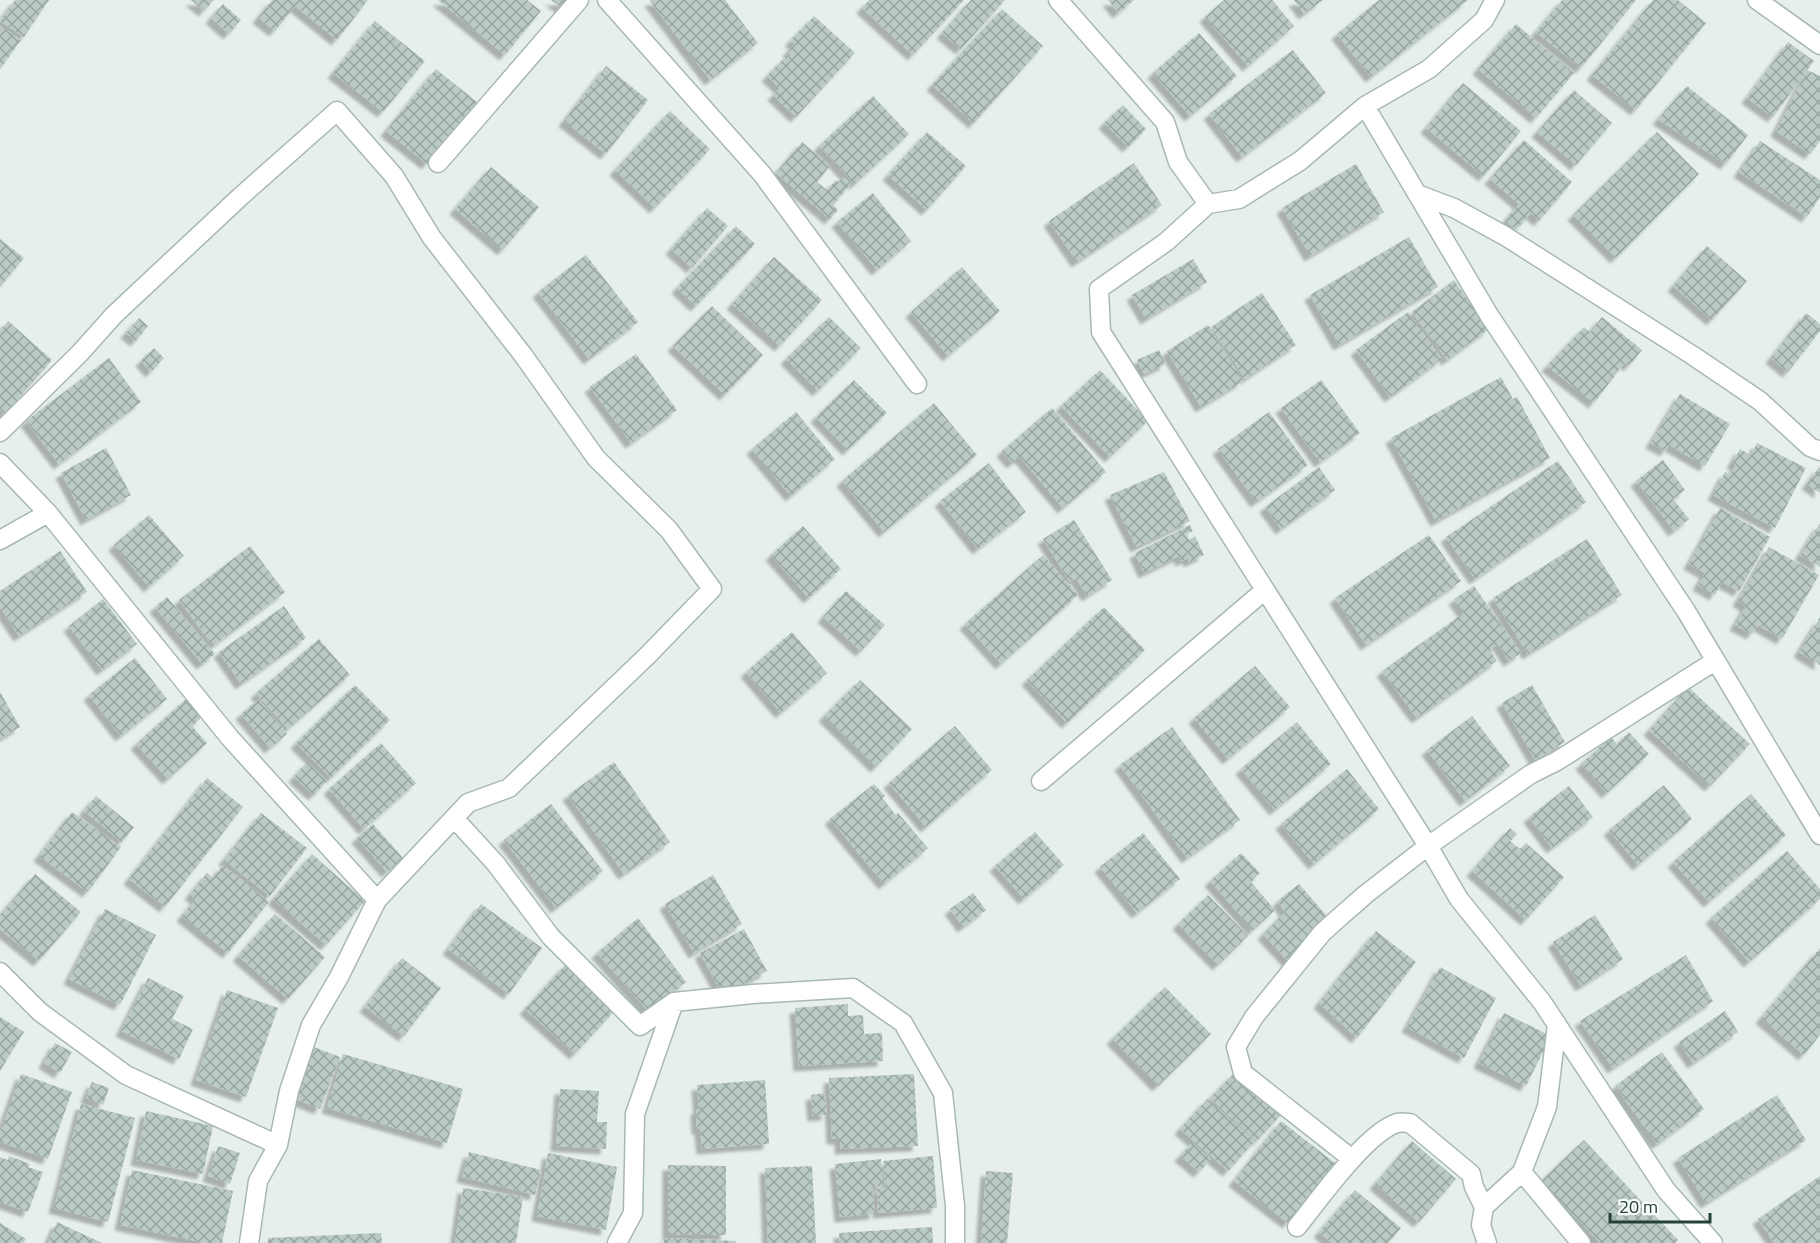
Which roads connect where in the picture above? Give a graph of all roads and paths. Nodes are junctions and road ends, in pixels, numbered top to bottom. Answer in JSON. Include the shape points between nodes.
{"nodes":[{"id":1,"x":579,"y":0,"type":"edge"},
{"id":2,"x":607,"y":0,"type":"edge"},
{"id":3,"x":1058,"y":0,"type":"edge"},
{"id":4,"x":1495,"y":0,"type":"edge"},
{"id":5,"x":1757,"y":0,"type":"edge"},
{"id":6,"x":1820,"y":45,"type":"edge"},
{"id":7,"x":1365,"y":106,"type":"junction"},
{"id":8,"x":438,"y":163,"type":"dead end"},
{"id":9,"x":1417,"y":194,"type":"junction"},
{"id":10,"x":1208,"y":204,"type":"junction"},
{"id":11,"x":917,"y":384,"type":"dead end"},
{"id":12,"x":0,"y":432,"type":"edge"},
{"id":13,"x":1820,"y":451,"type":"edge"},
{"id":14,"x":0,"y":463,"type":"edge"},
{"id":15,"x":48,"y":513,"type":"junction"},
{"id":16,"x":0,"y":540,"type":"edge"},
{"id":17,"x":1265,"y":590,"type":"junction"},
{"id":18,"x":1715,"y":661,"type":"junction"},
{"id":19,"x":1041,"y":781,"type":"dead end"},
{"id":20,"x":454,"y":818,"type":"junction"},
{"id":21,"x":1820,"y":835,"type":"edge"},
{"id":22,"x":1428,"y":846,"type":"junction"},
{"id":23,"x":377,"y":900,"type":"junction"},
{"id":24,"x":0,"y":972,"type":"edge"},
{"id":25,"x":674,"y":1002,"type":"junction"},
{"id":26,"x":1557,"y":1024,"type":"junction"},
{"id":27,"x":278,"y":1145,"type":"junction"},
{"id":28,"x":1352,"y":1159,"type":"junction"},
{"id":29,"x":1522,"y":1172,"type":"junction"},
{"id":30,"x":1484,"y":1207,"type":"junction"},
{"id":31,"x":1297,"y":1227,"type":"dead end"},
{"id":32,"x":249,"y":1243,"type":"edge"},
{"id":33,"x":617,"y":1243,"type":"edge"},
{"id":34,"x":955,"y":1243,"type":"edge"},
{"id":35,"x":1487,"y":1243,"type":"edge"},
{"id":36,"x":1581,"y":1243,"type":"edge"},
{"id":37,"x":1713,"y":1243,"type":"edge"}],
"edges":[{"from":1,"to":8,"type":"street"},
{"from":2,"to":11,"type":"street","via":[[762,174]]},
{"from":3,"to":10,"type":"street","via":[[1165,122],[1178,162]]},
{"from":4,"to":7,"type":"street","via":[[1484,20],[1429,69]]},
{"from":5,"to":6,"type":"street"},
{"from":7,"to":9,"type":"street"},
{"from":7,"to":10,"type":"street","via":[[1300,161],[1239,199]]},
{"from":9,"to":13,"type":"street","via":[[1454,208],[1504,236],[1683,349],[1760,401],[1810,447]]},
{"from":9,"to":18,"type":"street","via":[[1489,315],[1686,611]]},
{"from":10,"to":17,"type":"street","via":[[1166,242],[1099,289],[1101,332]]},
{"from":12,"to":20,"type":"street","via":[[114,315],[337,111],[394,176],[432,238],[523,355],[596,458],[669,530],[712,589],[509,788],[468,803]]},
{"from":14,"to":15,"type":"street"},
{"from":15,"to":16,"type":"street"},
{"from":15,"to":23,"type":"street","via":[[230,738]]},
{"from":17,"to":19,"type":"street"},
{"from":17,"to":22,"type":"street"},
{"from":18,"to":21,"type":"street"},
{"from":18,"to":22,"type":"street","via":[[1531,774]]},
{"from":20,"to":23,"type":"street"},
{"from":20,"to":25,"type":"street","via":[[496,864],[551,937],[640,1026]]},
{"from":22,"to":26,"type":"street","via":[[1459,899]]},
{"from":22,"to":28,"type":"street","via":[[1322,933],[1254,1017],[1236,1047],[1243,1073]]},
{"from":23,"to":27,"type":"street","via":[[311,1025],[289,1091]]},
{"from":24,"to":27,"type":"street","via":[[40,1012],[126,1075]]},
{"from":25,"to":33,"type":"street","via":[[635,1114],[633,1213]]},
{"from":25,"to":34,"type":"street","via":[[853,988],[903,1023],[943,1093],[956,1206]]},
{"from":26,"to":29,"type":"street","via":[[1547,1107]]},
{"from":26,"to":37,"type":"street","via":[[1666,1190]]},
{"from":27,"to":32,"type":"street","via":[[258,1181]]},
{"from":28,"to":30,"type":"street","via":[[1384,1129],[1398,1122],[1410,1123],[1471,1174]]},
{"from":28,"to":31,"type":"street"},
{"from":29,"to":30,"type":"street"},
{"from":29,"to":36,"type":"street"},
{"from":30,"to":35,"type":"street","via":[[1481,1225]]}]}
